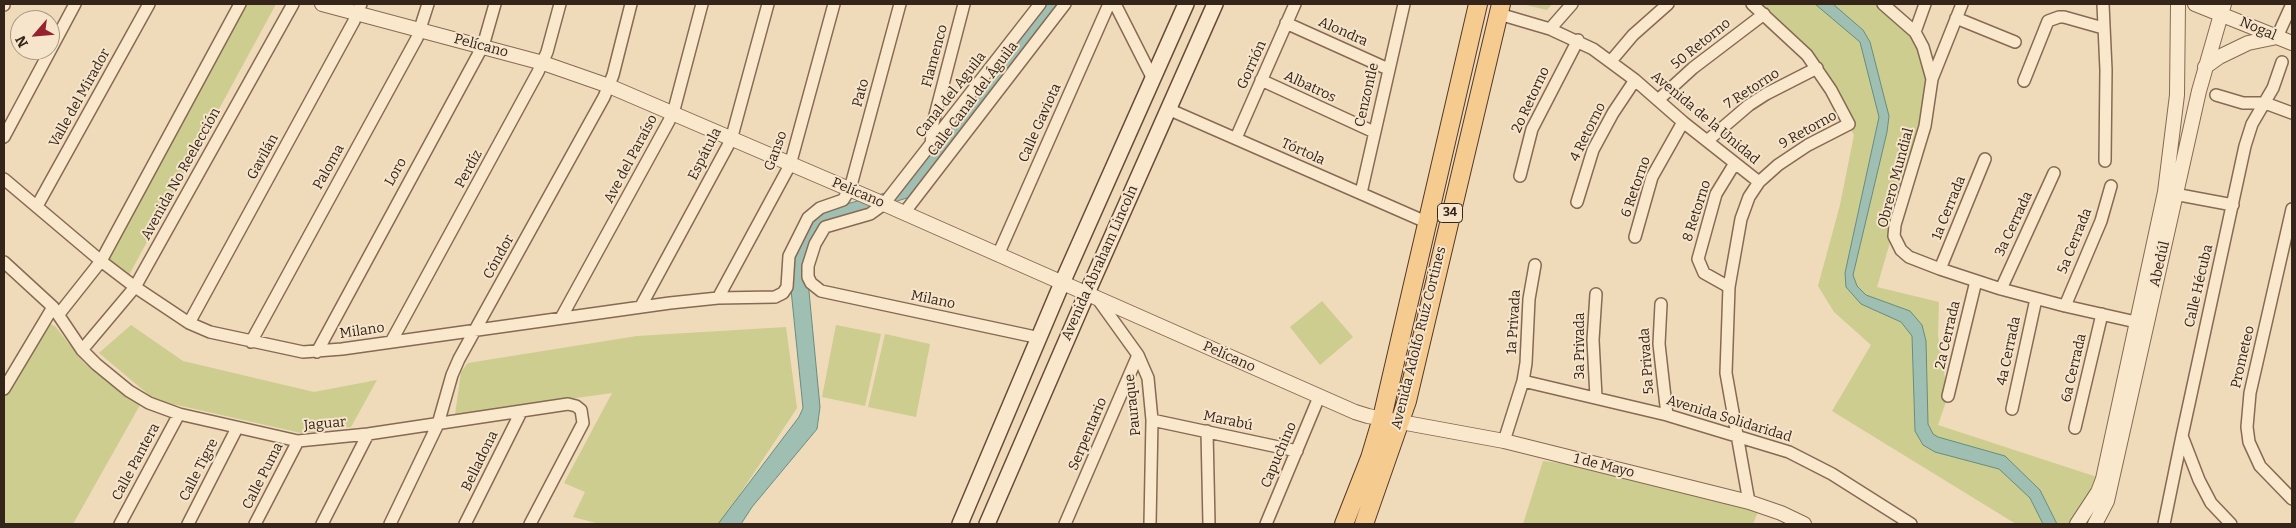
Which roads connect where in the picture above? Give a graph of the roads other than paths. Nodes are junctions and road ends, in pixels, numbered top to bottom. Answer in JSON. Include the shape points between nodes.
{"nodes":[{"id":1,"x":75,"y":4,"type":"edge"},
{"id":2,"x":149,"y":4,"type":"edge"},
{"id":3,"x":240,"y":4,"type":"edge"},
{"id":4,"x":293,"y":4,"type":"edge"},
{"id":5,"x":322,"y":4,"type":"edge"},
{"id":6,"x":428,"y":4,"type":"edge"},
{"id":7,"x":495,"y":4,"type":"edge"},
{"id":8,"x":560,"y":4,"type":"edge"},
{"id":9,"x":631,"y":4,"type":"edge"},
{"id":10,"x":702,"y":4,"type":"edge"},
{"id":11,"x":768,"y":4,"type":"edge"},
{"id":12,"x":834,"y":4,"type":"edge"},
{"id":13,"x":900,"y":4,"type":"edge"},
{"id":14,"x":964,"y":4,"type":"edge"},
{"id":15,"x":1040,"y":4,"type":"edge"},
{"id":16,"x":1065,"y":4,"type":"edge"},
{"id":17,"x":1109,"y":4,"type":"edge"},
{"id":18,"x":1115,"y":4,"type":"edge"},
{"id":19,"x":1186,"y":4,"type":"edge"},
{"id":20,"x":1215,"y":4,"type":"edge"},
{"id":21,"x":1295,"y":4,"type":"edge"},
{"id":22,"x":1403,"y":4,"type":"edge"},
{"id":23,"x":1572,"y":4,"type":"edge"},
{"id":24,"x":1668,"y":4,"type":"edge"},
{"id":25,"x":1752,"y":4,"type":"edge"},
{"id":26,"x":1885,"y":4,"type":"edge"},
{"id":27,"x":1925,"y":4,"type":"edge"},
{"id":28,"x":1962,"y":4,"type":"edge"},
{"id":29,"x":2103,"y":4,"type":"edge"},
{"id":30,"x":2178,"y":4,"type":"edge"},
{"id":31,"x":2195,"y":4,"type":"edge"},
{"id":32,"x":2292,"y":4,"type":"edge"},
{"id":33,"x":1496,"y":7,"type":"edge"},
{"id":34,"x":2222,"y":8,"type":"edge"},
{"id":35,"x":359,"y":9,"type":"edge"},
{"id":36,"x":1476,"y":10,"type":"edge"},
{"id":37,"x":1764,"y":14,"type":"junction"},
{"id":38,"x":1956,"y":18,"type":"junction"},
{"id":39,"x":1286,"y":23,"type":"junction"},
{"id":40,"x":2103,"y":28,"type":"junction"},
{"id":41,"x":1550,"y":29,"type":"junction"},
{"id":42,"x":420,"y":30,"type":"junction"},
{"id":43,"x":1915,"y":32,"type":"junction"},
{"id":44,"x":2277,"y":37,"type":"junction"},
{"id":45,"x":1578,"y":40,"type":"junction"},
{"id":46,"x":2015,"y":42,"type":"dead end"},
{"id":47,"x":2292,"y":43,"type":"edge"},
{"id":48,"x":483,"y":46,"type":"junction"},
{"id":49,"x":1611,"y":61,"type":"junction"},
{"id":50,"x":2282,"y":62,"type":"dead end"},
{"id":51,"x":543,"y":63,"type":"junction"},
{"id":52,"x":2205,"y":67,"type":"junction"},
{"id":53,"x":1818,"y":68,"type":"junction"},
{"id":54,"x":1388,"y":69,"type":"junction"},
{"id":55,"x":1932,"y":78,"type":"junction"},
{"id":56,"x":1153,"y":79,"type":"junction"},
{"id":57,"x":1261,"y":80,"type":"junction"},
{"id":58,"x":1635,"y":80,"type":"junction"},
{"id":59,"x":2024,"y":81,"type":"dead end"},
{"id":60,"x":609,"y":86,"type":"junction"},
{"id":61,"x":2216,"y":95,"type":"dead end"},
{"id":62,"x":1658,"y":100,"type":"junction"},
{"id":63,"x":1477,"y":103,"type":"junction"},
{"id":64,"x":2265,"y":103,"type":"junction"},
{"id":65,"x":1168,"y":108,"type":"junction"},
{"id":66,"x":672,"y":113,"type":"junction"},
{"id":67,"x":2292,"y":113,"type":"edge"},
{"id":68,"x":1683,"y":122,"type":"junction"},
{"id":69,"x":1374,"y":132,"type":"junction"},
{"id":70,"x":4,"y":137,"type":"edge"},
{"id":71,"x":1236,"y":138,"type":"junction"},
{"id":72,"x":731,"y":140,"type":"junction"},
{"id":73,"x":1707,"y":141,"type":"junction"},
{"id":74,"x":931,"y":145,"type":"junction"},
{"id":75,"x":1985,"y":158,"type":"dead end"},
{"id":76,"x":2105,"y":161,"type":"dead end"},
{"id":77,"x":1735,"y":163,"type":"junction"},
{"id":78,"x":790,"y":165,"type":"junction"},
{"id":79,"x":2054,"y":173,"type":"dead end"},
{"id":80,"x":1520,"y":176,"type":"dead end"},
{"id":81,"x":4,"y":179,"type":"edge"},
{"id":82,"x":1759,"y":182,"type":"junction"},
{"id":83,"x":2111,"y":186,"type":"dead end"},
{"id":84,"x":850,"y":189,"type":"junction"},
{"id":85,"x":1361,"y":193,"type":"junction"},
{"id":86,"x":2170,"y":193,"type":"junction"},
{"id":87,"x":1577,"y":202,"type":"dead end"},
{"id":88,"x":884,"y":204,"type":"junction"},
{"id":89,"x":2233,"y":205,"type":"junction"},
{"id":90,"x":37,"y":206,"type":"junction"},
{"id":91,"x":2292,"y":208,"type":"edge"},
{"id":92,"x":904,"y":213,"type":"junction"},
{"id":93,"x":1426,"y":222,"type":"junction"},
{"id":94,"x":1636,"y":237,"type":"dead end"},
{"id":95,"x":998,"y":255,"type":"junction"},
{"id":96,"x":101,"y":261,"type":"junction"},
{"id":97,"x":4,"y":262,"type":"edge"},
{"id":98,"x":1535,"y":266,"type":"dead end"},
{"id":99,"x":1940,"y":269,"type":"junction"},
{"id":100,"x":1976,"y":281,"type":"junction"},
{"id":101,"x":1062,"y":283,"type":"junction"},
{"id":102,"x":135,"y":287,"type":"junction"},
{"id":103,"x":1729,"y":287,"type":"junction"},
{"id":104,"x":2001,"y":289,"type":"junction"},
{"id":105,"x":1596,"y":294,"type":"dead end"},
{"id":106,"x":1092,"y":295,"type":"junction"},
{"id":107,"x":718,"y":298,"type":"junction"},
{"id":108,"x":2036,"y":299,"type":"junction"},
{"id":109,"x":1661,"y":304,"type":"dead end"},
{"id":110,"x":641,"y":306,"type":"junction"},
{"id":111,"x":2065,"y":306,"type":"junction"},
{"id":112,"x":56,"y":311,"type":"junction"},
{"id":113,"x":2102,"y":314,"type":"junction"},
{"id":114,"x":560,"y":318,"type":"junction"},
{"id":115,"x":2136,"y":322,"type":"junction"},
{"id":116,"x":189,"y":324,"type":"junction"},
{"id":117,"x":476,"y":329,"type":"junction"},
{"id":118,"x":1040,"y":338,"type":"junction"},
{"id":119,"x":251,"y":342,"type":"junction"},
{"id":120,"x":391,"y":342,"type":"junction"},
{"id":121,"x":82,"y":350,"type":"junction"},
{"id":122,"x":317,"y":352,"type":"junction"},
{"id":123,"x":1138,"y":355,"type":"junction"},
{"id":124,"x":1523,"y":381,"type":"junction"},
{"id":125,"x":4,"y":389,"type":"edge"},
{"id":126,"x":1948,"y":396,"type":"dead end"},
{"id":127,"x":1319,"y":397,"type":"junction"},
{"id":128,"x":1596,"y":397,"type":"junction"},
{"id":129,"x":2012,"y":409,"type":"dead end"},
{"id":130,"x":521,"y":412,"type":"junction"},
{"id":131,"x":179,"y":414,"type":"junction"},
{"id":132,"x":1667,"y":416,"type":"junction"},
{"id":133,"x":1382,"y":418,"type":"junction"},
{"id":134,"x":1152,"y":420,"type":"junction"},
{"id":135,"x":1401,"y":422,"type":"junction"},
{"id":136,"x":438,"y":424,"type":"junction"},
{"id":137,"x":237,"y":428,"type":"junction"},
{"id":138,"x":2075,"y":428,"type":"dead end"},
{"id":139,"x":1207,"y":431,"type":"junction"},
{"id":140,"x":368,"y":434,"type":"junction"},
{"id":141,"x":1736,"y":436,"type":"junction"},
{"id":142,"x":2182,"y":436,"type":"junction"},
{"id":143,"x":298,"y":441,"type":"junction"},
{"id":144,"x":1504,"y":441,"type":"junction"},
{"id":145,"x":1297,"y":451,"type":"junction"},
{"id":146,"x":1360,"y":485,"type":"junction"},
{"id":147,"x":2292,"y":499,"type":"edge"},
{"id":148,"x":1749,"y":502,"type":"junction"},
{"id":149,"x":120,"y":524,"type":"edge"},
{"id":150,"x":188,"y":524,"type":"edge"},
{"id":151,"x":256,"y":524,"type":"edge"},
{"id":152,"x":322,"y":524,"type":"edge"},
{"id":153,"x":390,"y":524,"type":"edge"},
{"id":154,"x":465,"y":524,"type":"edge"},
{"id":155,"x":530,"y":524,"type":"edge"},
{"id":156,"x":960,"y":524,"type":"edge"},
{"id":157,"x":987,"y":524,"type":"edge"},
{"id":158,"x":1065,"y":524,"type":"edge"},
{"id":159,"x":1150,"y":524,"type":"edge"},
{"id":160,"x":1209,"y":524,"type":"edge"},
{"id":161,"x":1266,"y":524,"type":"edge"},
{"id":162,"x":1344,"y":524,"type":"edge"},
{"id":163,"x":1351,"y":524,"type":"edge"},
{"id":164,"x":1364,"y":524,"type":"edge"},
{"id":165,"x":1804,"y":524,"type":"edge"},
{"id":166,"x":1911,"y":524,"type":"edge"},
{"id":167,"x":2077,"y":524,"type":"edge"},
{"id":168,"x":2095,"y":524,"type":"edge"},
{"id":169,"x":2164,"y":524,"type":"edge"},
{"id":170,"x":2231,"y":524,"type":"edge"}],
"edges":[{"from":1,"to":70,"type":"street"},
{"from":2,"to":90,"type":"street","name":"Valle del Mirador"},
{"from":3,"to":96,"type":"street","name":"Avenida No Reelección"},
{"from":4,"to":102,"type":"street","name":"Avenida No Reelección"},
{"from":5,"to":35,"type":"street","name":"Pelícano"},
{"from":6,"to":42,"type":"street","name":"Paloma"},
{"from":7,"to":48,"type":"street","name":"Loro"},
{"from":8,"to":51,"type":"street","name":"Perdíz"},
{"from":9,"to":60,"type":"street","name":"Cóndor"},
{"from":10,"to":66,"type":"street","name":"Ave del Paraíso"},
{"from":11,"to":72,"type":"street","name":"Espátula"},
{"from":12,"to":78,"type":"street","name":"Ganso"},
{"from":13,"to":84,"type":"street","name":"Pato"},
{"from":14,"to":74,"type":"street","name":"Flamenco","via":[[933,123]]},
{"from":15,"to":74,"type":"street","name":"Canal del Aguila"},
{"from":16,"to":92,"type":"street","name":"Calle Canal del Águila"},
{"from":17,"to":95,"type":"street","name":"Calle Gaviota"},
{"from":18,"to":56,"type":"street"},
{"from":19,"to":56,"type":"main road"},
{"from":20,"to":65,"type":"main road","name":"Avenida Abraham Lincoln"},
{"from":21,"to":39,"type":"street","name":"Gorrión"},
{"from":22,"to":54,"type":"street","name":"Cenzontle"},
{"from":23,"to":41,"type":"street"},
{"from":24,"to":49,"type":"street","via":[[1633,35]]},
{"from":25,"to":37,"type":"street"},
{"from":26,"to":43,"type":"street","name":"Obrero Mundial"},
{"from":27,"to":43,"type":"street"},
{"from":28,"to":38,"type":"street"},
{"from":29,"to":40,"type":"street"},
{"from":30,"to":86,"type":"street","name":"Abedúl","via":[[2177,95]]},
{"from":31,"to":34,"type":"street","name":"Nogal"},
{"from":32,"to":44,"type":"street"},
{"from":33,"to":41,"type":"street","name":"Avenida de la Unidad"},
{"from":33,"to":63,"type":"main road","name":"Avenida Adolfo Ruíz Cortines","number":"34"},
{"from":34,"to":44,"type":"street","name":"Nogal"},
{"from":34,"to":52,"type":"street","name":"Abedúl"},
{"from":35,"to":42,"type":"street","name":"Pelícano"},
{"from":35,"to":116,"type":"street","name":"Gavilán"},
{"from":36,"to":63,"type":"main road","via":[[1482,37],[1472,84]]},
{"from":36,"to":93,"type":"main road","name":"Avenida Adolfo Ruíz Cortines","number":"34"},
{"from":37,"to":53,"type":"street"},
{"from":37,"to":62,"type":"street","name":"50 Retorno","via":[[1693,68]]},
{"from":38,"to":46,"type":"street"},
{"from":38,"to":55,"type":"street"},
{"from":39,"to":54,"type":"street","name":"Alondra"},
{"from":39,"to":57,"type":"street","name":"Gorrión"},
{"from":40,"to":59,"type":"street","via":[[2064,17],[2048,21]]},
{"from":40,"to":76,"type":"street"},
{"from":41,"to":45,"type":"street","name":"Avenida de la Unidad"},
{"from":42,"to":48,"type":"street","name":"Pelícano"},
{"from":42,"to":119,"type":"street","name":"Paloma"},
{"from":43,"to":55,"type":"street","name":"Obrero Mundial"},
{"from":44,"to":47,"type":"street","name":"Nogal"},
{"from":44,"to":52,"type":"street","via":[[2248,43]]},
{"from":45,"to":49,"type":"street","name":"Avenida de la Unidad"},
{"from":45,"to":80,"type":"street","name":"2o Retorno","via":[[1532,130]]},
{"from":48,"to":51,"type":"street","name":"Pelícano"},
{"from":48,"to":122,"type":"street","name":"Loro"},
{"from":49,"to":58,"type":"street","name":"Avenida de la Unidad"},
{"from":50,"to":64,"type":"street","name":"Calle Hécuba"},
{"from":51,"to":60,"type":"street","name":"Pelícano"},
{"from":51,"to":120,"type":"street","name":"Perdíz"},
{"from":52,"to":86,"type":"street","name":"Abedúl"},
{"from":53,"to":73,"type":"street","name":"7 Retorno","via":[[1749,105]]},
{"from":53,"to":82,"type":"street","name":"9 Retorno","via":[[1849,124],[1793,153]]},
{"from":54,"to":69,"type":"street","name":"Cenzontle"},
{"from":55,"to":99,"type":"street","name":"Obrero Mundial","via":[[1925,126],[1894,236],[1896,244],[1909,257]]},
{"from":56,"to":101,"type":"main road"},
{"from":57,"to":69,"type":"street","name":"Albatros"},
{"from":57,"to":71,"type":"street","name":"Gorrión"},
{"from":58,"to":62,"type":"street","name":"Avenida de la Unidad"},
{"from":58,"to":87,"type":"street","name":"4 Retorno","via":[[1593,150]]},
{"from":60,"to":66,"type":"street","name":"Pelícano"},
{"from":60,"to":117,"type":"street","name":"Cóndor"},
{"from":61,"to":64,"type":"street","via":[[2242,103]]},
{"from":62,"to":68,"type":"street","name":"Avenida de la Unidad"},
{"from":63,"to":135,"type":"main road","name":"Avenida Adolfo Ruíz Cortines","number":"34"},
{"from":64,"to":67,"type":"street"},
{"from":64,"to":89,"type":"street","name":"Calle Hécuba","via":[[2252,124]]},
{"from":65,"to":71,"type":"street","name":"Tórtola"},
{"from":65,"to":106,"type":"main road","name":"Avenida Abraham Lincoln"},
{"from":66,"to":72,"type":"street","name":"Pelícano"},
{"from":66,"to":114,"type":"street","name":"Ave del Paraíso"},
{"from":68,"to":73,"type":"street","name":"Avenida de la Unidad"},
{"from":68,"to":94,"type":"street","name":"6 Retorno","via":[[1652,177]]},
{"from":69,"to":85,"type":"street","name":"Cenzontle"},
{"from":71,"to":85,"type":"street","name":"Tórtola"},
{"from":72,"to":78,"type":"street","name":"Pelícano"},
{"from":72,"to":110,"type":"street","name":"Espátula"},
{"from":73,"to":77,"type":"street","name":"Avenida de la Unidad"},
{"from":74,"to":88,"type":"street","name":"Canal del Aguila"},
{"from":75,"to":99,"type":"street","name":"1a Cerrada"},
{"from":77,"to":82,"type":"street","name":"Avenida de la Unidad"},
{"from":77,"to":103,"type":"street","name":"8 Retorno","via":[[1716,194],[1698,259],[1704,274]]},
{"from":78,"to":84,"type":"street","name":"Pelícano"},
{"from":78,"to":107,"type":"street","name":"Ganso"},
{"from":79,"to":104,"type":"street","name":"3a Cerrada"},
{"from":81,"to":90,"type":"street","name":"Milano"},
{"from":82,"to":103,"type":"street","name":"Avenida de la Unidad","via":[[1741,219]]},
{"from":83,"to":111,"type":"street","name":"5a Cerrada","via":[[2101,221]]},
{"from":84,"to":88,"type":"street","name":"Pelícano"},
{"from":84,"to":107,"type":"street","name":"Milano","via":[[843,200],[820,208],[808,218],[790,254],[787,287],[783,293],[775,297]]},
{"from":85,"to":93,"type":"street","name":"Tórtola"},
{"from":86,"to":89,"type":"street"},
{"from":86,"to":115,"type":"street","name":"Abedúl"},
{"from":86,"to":168,"type":"street","name":"Abedúl","via":[[2107,501]]},
{"from":88,"to":92,"type":"street","name":"Pelícano"},
{"from":88,"to":118,"type":"street","name":"Milano","via":[[870,214],[831,225],[821,232],[808,266],[811,283],[821,291]]},
{"from":89,"to":142,"type":"street","name":"Calle Hécuba"},
{"from":90,"to":96,"type":"street","name":"Milano"},
{"from":91,"to":147,"type":"street","name":"Prometeo","via":[[2250,393],[2247,427],[2251,449],[2260,466]]},
{"from":92,"to":95,"type":"street","name":"Pelícano"},
{"from":93,"to":133,"type":"main road","name":"Avenida Adolfo Ruíz Cortines","number":"34"},
{"from":95,"to":101,"type":"street","name":"Pelícano"},
{"from":96,"to":102,"type":"street","name":"Milano"},
{"from":96,"to":112,"type":"street","name":"Avenida No Reelección"},
{"from":97,"to":112,"type":"street","name":"Jaguar"},
{"from":98,"to":124,"type":"street","name":"1a Privada","via":[[1529,299]]},
{"from":99,"to":100,"type":"street","name":"Obrero Mundial"},
{"from":100,"to":104,"type":"street","name":"Obrero Mundial"},
{"from":100,"to":126,"type":"street","name":"2a Cerrada"},
{"from":101,"to":106,"type":"street","name":"Pelícano"},
{"from":101,"to":118,"type":"main road"},
{"from":102,"to":116,"type":"street","name":"Milano"},
{"from":102,"to":121,"type":"street","name":"Avenida No Reelección"},
{"from":103,"to":141,"type":"street","name":"Avenida de la Unidad","via":[[1726,373]]},
{"from":104,"to":108,"type":"street","name":"Obrero Mundial"},
{"from":105,"to":128,"type":"street","name":"3a Privada","via":[[1593,340]]},
{"from":106,"to":123,"type":"street","name":"Pauraque"},
{"from":106,"to":127,"type":"street","name":"Pelícano"},
{"from":106,"to":157,"type":"main road","name":"Avenida Abraham Lincoln"},
{"from":107,"to":110,"type":"street","name":"Milano"},
{"from":108,"to":111,"type":"street","name":"Obrero Mundial"},
{"from":108,"to":129,"type":"street","name":"4a Cerrada"},
{"from":109,"to":132,"type":"street","name":"5a Privada","via":[[1659,344]]},
{"from":110,"to":114,"type":"street","name":"Milano"},
{"from":111,"to":113,"type":"street","name":"Obrero Mundial"},
{"from":112,"to":121,"type":"street","name":"Jaguar"},
{"from":112,"to":125,"type":"street","name":"Avenida No Reelección"},
{"from":113,"to":115,"type":"street","name":"Obrero Mundial"},
{"from":113,"to":138,"type":"street","name":"6a Cerrada"},
{"from":114,"to":117,"type":"street","name":"Milano"},
{"from":115,"to":167,"type":"street","name":"Abedúl","via":[[2103,479]]},
{"from":116,"to":119,"type":"street","name":"Milano"},
{"from":117,"to":120,"type":"street","name":"Milano"},
{"from":117,"to":136,"type":"street","name":"Cóndor","via":[[452,375]]},
{"from":118,"to":156,"type":"main road"},
{"from":119,"to":122,"type":"street","name":"Milano"},
{"from":120,"to":122,"type":"street","name":"Milano"},
{"from":121,"to":131,"type":"street","name":"Jaguar","via":[[130,391],[149,403]]},
{"from":123,"to":134,"type":"street","name":"Pauraque","via":[[1148,378]]},
{"from":123,"to":158,"type":"street","name":"Serpentario"},
{"from":124,"to":128,"type":"street","name":"Avenida Solidaridad"},
{"from":124,"to":144,"type":"street","name":"1a Privada"},
{"from":127,"to":133,"type":"street","name":"Pelícano","via":[[1361,414]]},
{"from":127,"to":145,"type":"street","name":"Capuchino"},
{"from":128,"to":132,"type":"street","name":"Avenida Solidaridad"},
{"from":130,"to":136,"type":"street","name":"Jaguar"},
{"from":130,"to":154,"type":"street","name":"Belladona"},
{"from":130,"to":155,"type":"street","name":"Jaguar","via":[[568,404],[581,410],[584,416]]},
{"from":131,"to":137,"type":"street","name":"Jaguar"},
{"from":131,"to":149,"type":"street","name":"Calle Pantera"},
{"from":132,"to":141,"type":"street","name":"Avenida Solidaridad"},
{"from":133,"to":135,"type":"street","name":"Pelícano"},
{"from":133,"to":146,"type":"main road","name":"Avenida Adolfo Ruíz Cortines","number":"34"},
{"from":134,"to":139,"type":"street","name":"Marabú"},
{"from":134,"to":159,"type":"street","name":"Pauraque"},
{"from":135,"to":144,"type":"street","name":"1 de Mayo"},
{"from":135,"to":164,"type":"main road","name":"Avenida Adolfo Ruíz Cortines","number":"34"},
{"from":136,"to":140,"type":"street","name":"Jaguar"},
{"from":136,"to":153,"type":"street","name":"Cóndor"},
{"from":137,"to":143,"type":"street","name":"Jaguar"},
{"from":137,"to":150,"type":"street","name":"Calle Tigre"},
{"from":139,"to":145,"type":"street","name":"Marabú"},
{"from":139,"to":160,"type":"street"},
{"from":140,"to":143,"type":"street","name":"Jaguar"},
{"from":140,"to":152,"type":"street"},
{"from":141,"to":148,"type":"street","name":"Avenida de la Unidad"},
{"from":141,"to":166,"type":"street","name":"Avenida Solidaridad","via":[[1789,452],[1812,463]]},
{"from":142,"to":169,"type":"street","name":"Calle Hécuba"},
{"from":142,"to":170,"type":"street","via":[[2211,503]]},
{"from":143,"to":151,"type":"street","name":"Calle Puma"},
{"from":144,"to":148,"type":"street","name":"1 de Mayo"},
{"from":145,"to":161,"type":"street","name":"Capuchino"},
{"from":146,"to":162,"type":"main road","name":"Avenida Adolfo Ruíz Cortines","number":"34"},
{"from":146,"to":163,"type":"main road"},
{"from":148,"to":165,"type":"street","name":"1 de Mayo"}]}
